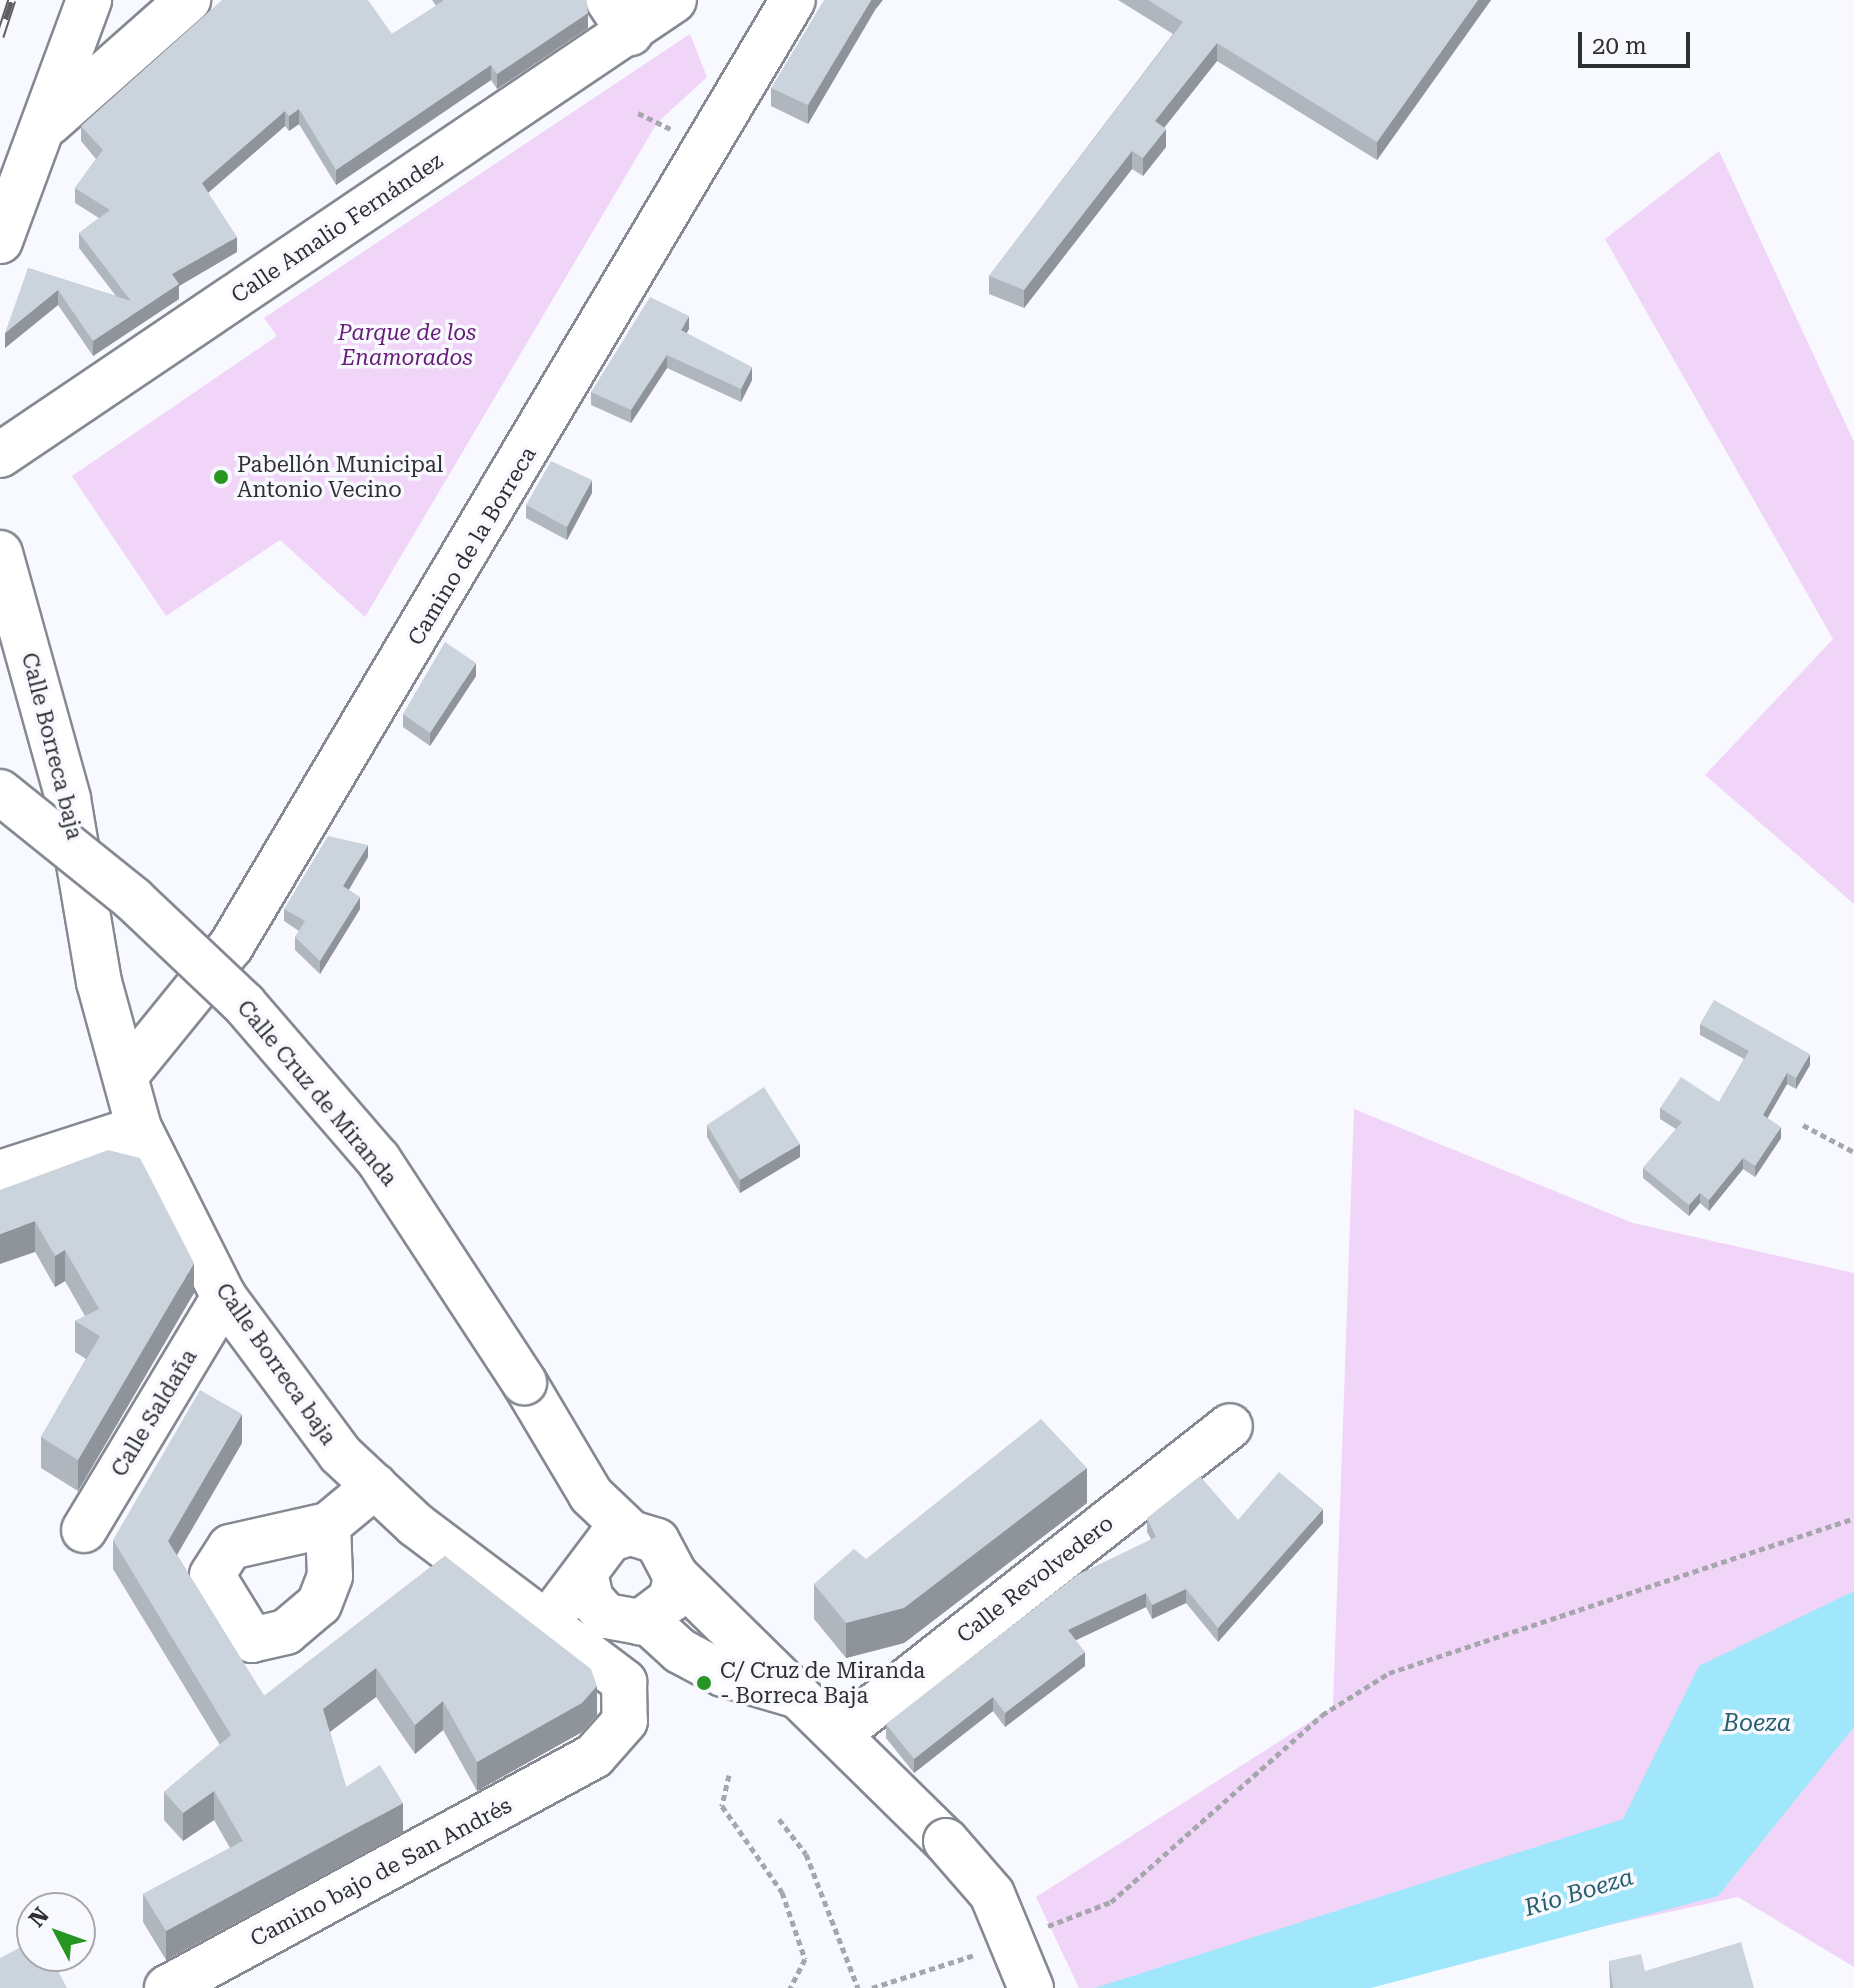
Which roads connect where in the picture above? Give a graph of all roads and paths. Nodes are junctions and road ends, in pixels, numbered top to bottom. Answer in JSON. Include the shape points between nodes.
{"nodes":[{"id":1,"x":89,"y":0,"type":"edge"},
{"id":2,"x":188,"y":0,"type":"edge"},
{"id":3,"x":674,"y":0,"type":"edge"},
{"id":4,"x":793,"y":0,"type":"edge"},
{"id":5,"x":619,"y":16,"type":"edge"},
{"id":6,"x":46,"y":125,"type":"junction"},
{"id":7,"x":0,"y":241,"type":"edge"},
{"id":8,"x":0,"y":455,"type":"edge"},
{"id":9,"x":0,"y":553,"type":"edge"},
{"id":10,"x":0,"y":792,"type":"edge"},
{"id":11,"x":126,"y":1075,"type":"junction"},
{"id":12,"x":1803,"y":1125,"type":"dead end"},
{"id":13,"x":139,"y":1128,"type":"junction"},
{"id":14,"x":1854,"y":1152,"type":"edge"},
{"id":15,"x":0,"y":1173,"type":"edge"},
{"id":16,"x":224,"y":1297,"type":"junction"},
{"id":17,"x":1230,"y":1426,"type":"dead end"},
{"id":18,"x":375,"y":1486,"type":"junction"},
{"id":19,"x":1854,"y":1518,"type":"edge"},
{"id":20,"x":328,"y":1525,"type":"dead end"},
{"id":21,"x":84,"y":1530,"type":"dead end"},
{"id":22,"x":604,"y":1555,"type":"junction"},
{"id":23,"x":676,"y":1576,"type":"junction"},
{"id":24,"x":550,"y":1619,"type":"junction"},
{"id":25,"x":647,"y":1620,"type":"junction"},
{"id":26,"x":606,"y":1666,"type":"junction"},
{"id":27,"x":768,"y":1666,"type":"junction"},
{"id":28,"x":803,"y":1697,"type":"junction"},
{"id":29,"x":840,"y":1733,"type":"junction"},
{"id":30,"x":594,"y":1756,"type":"joint"},
{"id":31,"x":729,"y":1775,"type":"dead end"},
{"id":32,"x":779,"y":1819,"type":"dead end"},
{"id":33,"x":1038,"y":1930,"type":"dead end"},
{"id":34,"x":979,"y":1953,"type":"dead end"},
{"id":35,"x":167,"y":1988,"type":"edge"},
{"id":36,"x":790,"y":1988,"type":"edge"},
{"id":37,"x":858,"y":1988,"type":"edge"},
{"id":38,"x":872,"y":1988,"type":"edge"},
{"id":39,"x":1031,"y":1988,"type":"edge"}],
"edges":[{"from":1,"to":6,"type":"street"},
{"from":2,"to":6,"type":"street"},
{"from":3,"to":5,"type":"street","name":"Calle Amalio Fernández"},
{"from":4,"to":11,"type":"street","name":"Camino de la Borreca","via":[[231,946]]},
{"from":5,"to":8,"type":"street","name":"Calle Amalio Fernández"},
{"from":6,"to":7,"type":"street"},
{"from":9,"to":11,"type":"street","name":"Calle Borreca baja","via":[[68,799],[99,982]]},
{"from":10,"to":22,"type":"street","name":"Calle Cruz de Miranda","bridge":true,"via":[[133,899],[244,1004],[378,1159],[591,1495]]},
{"from":11,"to":13,"type":"street","name":"Calle Borreca baja"},
{"from":12,"to":14,"type":"path"},
{"from":13,"to":15,"type":"street"},
{"from":13,"to":16,"type":"street","name":"Calle Borreca baja"},
{"from":16,"to":18,"type":"street","name":"Calle Borreca baja","via":[[303,1409]]},
{"from":16,"to":21,"type":"street","name":"Calle Saldaña"},
{"from":17,"to":29,"type":"street","name":"Calle Revolvedero"},
{"from":18,"to":20,"type":"street"},
{"from":18,"to":24,"type":"street","name":"Calle Borreca baja","via":[[416,1525]]},
{"from":19,"to":33,"type":"path","via":[[1389,1673],[1322,1715],[1111,1902]]},
{"from":22,"to":23,"type":"street","via":[[657,1541]]},
{"from":22,"to":24,"type":"street"},
{"from":22,"to":25,"type":"street","via":[[591,1599],[606,1616]]},
{"from":23,"to":25,"type":"street","via":[[671,1599]]},
{"from":23,"to":27,"type":"street"},
{"from":24,"to":26,"type":"street","name":"Calle Borreca baja"},
{"from":25,"to":26,"type":"street"},
{"from":25,"to":27,"type":"street"},
{"from":25,"to":28,"type":"street","via":[[680,1651],[723,1674],[762,1691]]},
{"from":26,"to":30,"type":"street","name":"Calle Borreca baja","via":[[624,1682],[625,1721]]},
{"from":27,"to":28,"type":"street"},
{"from":28,"to":29,"type":"street"},
{"from":29,"to":39,"type":"street","bridge":true,"via":[[992,1894]]},
{"from":30,"to":35,"type":"street","name":"Camino bajo de San Andrés"},
{"from":31,"to":36,"type":"path","via":[[722,1806],[782,1892],[805,1959]]},
{"from":32,"to":37,"type":"path","via":[[806,1854]]},
{"from":34,"to":38,"type":"path"}]}
